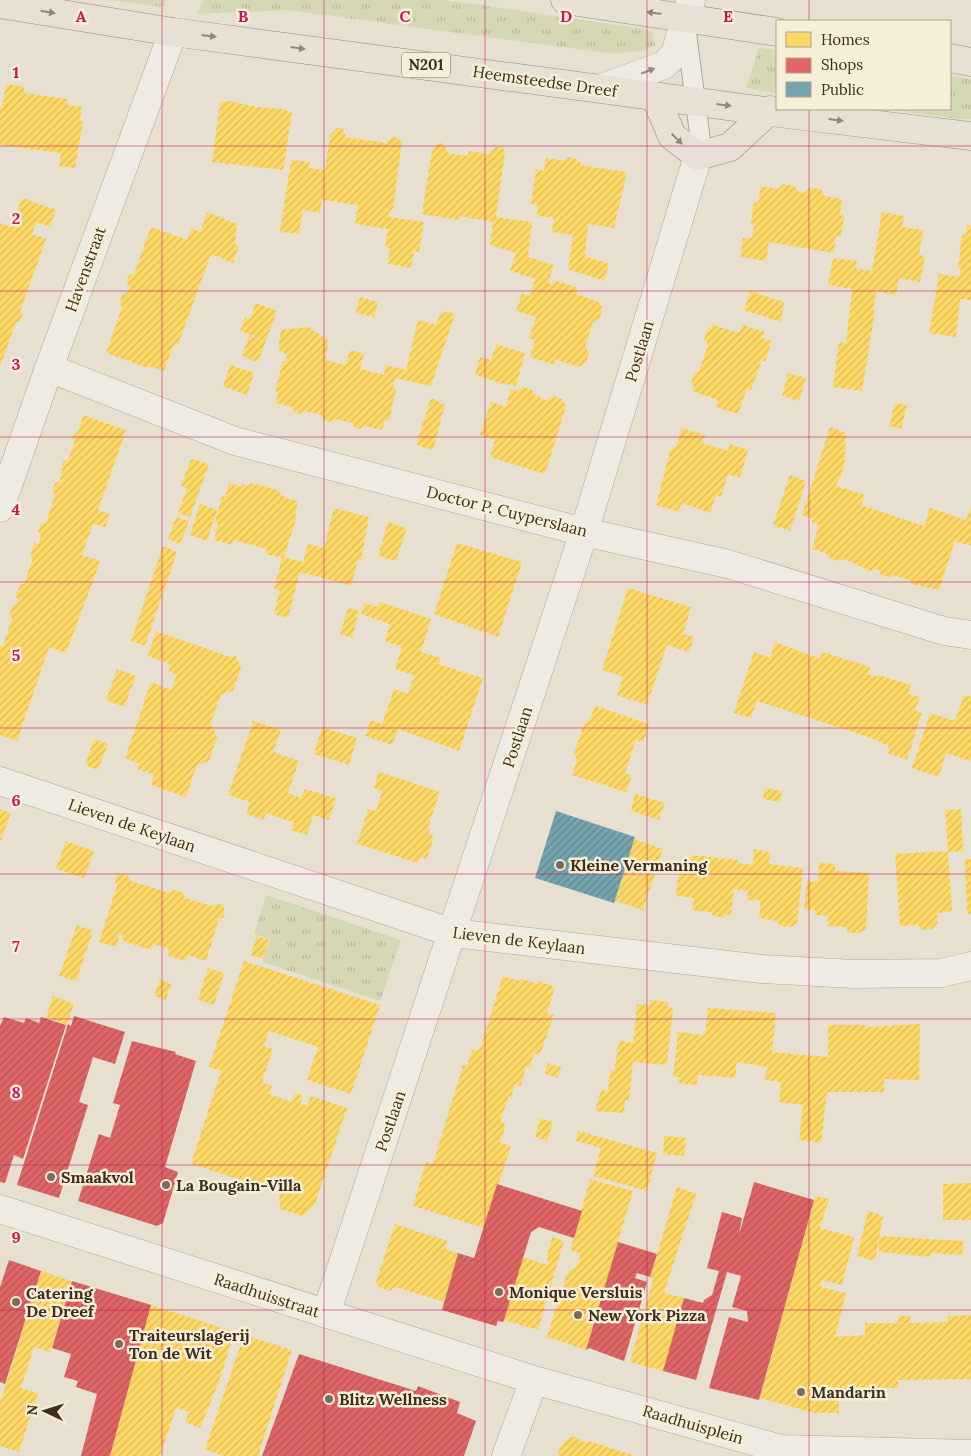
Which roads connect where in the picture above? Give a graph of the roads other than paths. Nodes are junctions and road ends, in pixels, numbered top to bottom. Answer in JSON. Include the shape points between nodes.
{"nodes":[{"id":1,"x":565,"y":0,"type":"edge"},
{"id":2,"x":0,"y":4,"type":"edge"},
{"id":3,"x":688,"y":9,"type":"edge"},
{"id":4,"x":173,"y":32,"type":"junction"},
{"id":5,"x":776,"y":32,"type":"edge"},
{"id":6,"x":951,"y":58,"type":"edge"},
{"id":7,"x":971,"y":62,"type":"edge"},
{"id":8,"x":602,"y":88,"type":"junction"},
{"id":9,"x":655,"y":96,"type":"junction"},
{"id":10,"x":696,"y":101,"type":"junction"},
{"id":11,"x":770,"y":110,"type":"junction"},
{"id":12,"x":971,"y":136,"type":"edge"},
{"id":13,"x":699,"y":150,"type":"junction"},
{"id":14,"x":49,"y":368,"type":"junction"},
{"id":15,"x":0,"y":508,"type":"edge"},
{"id":16,"x":584,"y":532,"type":"junction"},
{"id":17,"x":971,"y":635,"type":"edge"},
{"id":18,"x":0,"y":781,"type":"edge"},
{"id":19,"x":453,"y":933,"type":"junction"},
{"id":20,"x":971,"y":966,"type":"edge"},
{"id":21,"x":0,"y":1209,"type":"edge"},
{"id":22,"x":326,"y":1314,"type":"junction"},
{"id":23,"x":534,"y":1380,"type":"junction"},
{"id":24,"x":971,"y":1454,"type":"edge"},
{"id":25,"x":915,"y":1455,"type":"edge"},
{"id":26,"x":506,"y":1456,"type":"edge"}],
"edges":[{"from":3,"to":1,"type":"main road","one_way":true},
{"from":2,"to":4,"type":"main road","name":"Heemsteedse Dreef","number":"N201","one_way":true},
{"from":3,"to":5,"type":"main road"},
{"from":8,"to":3,"type":"street","one_way":true,"via":[[664,65],[675,54]]},
{"from":3,"to":10,"type":"lane"},
{"from":4,"to":8,"type":"main road","name":"Heemsteedse Dreef","number":"N201","one_way":true},
{"from":4,"to":14,"type":"street","name":"Havenstraat"},
{"from":6,"to":7,"type":"main road"},
{"from":8,"to":9,"type":"main road","name":"Heemsteedse Dreef","number":"N201"},
{"from":9,"to":10,"type":"main road","name":"Heemsteedse Dreef","number":"N201"},
{"from":9,"to":13,"type":"main road","one_way":true,"via":[[672,136]]},
{"from":10,"to":11,"type":"main road","name":"Heemsteedse Dreef","number":"N201","one_way":true},
{"from":10,"to":13,"type":"lane"},
{"from":11,"to":12,"type":"main road","name":"Heemsteedse Dreef","number":"N201","one_way":true},
{"from":11,"to":13,"type":"main road","via":[[730,146]]},
{"from":13,"to":16,"type":"street","name":"Postlaan"},
{"from":14,"to":15,"type":"street","name":"Havenstraat"},
{"from":14,"to":16,"type":"street","name":"Doctor P. Cuyperslaan","via":[[235,441]]},
{"from":16,"to":17,"type":"street","name":"Doctor P. Cuyperslaan","via":[[728,564],[944,631]]},
{"from":16,"to":19,"type":"street","name":"Postlaan"},
{"from":18,"to":19,"type":"street","name":"Lieven de Keylaan"},
{"from":19,"to":20,"type":"street","name":"Lieven de Keylaan","via":[[762,969],[854,974],[941,973]]},
{"from":19,"to":22,"type":"street","name":"Postlaan"},
{"from":21,"to":22,"type":"street","name":"Raadhuisstraat"},
{"from":22,"to":23,"type":"street","name":"Raadhuisstraat"},
{"from":23,"to":25,"type":"street","name":"Raadhuisplein","via":[[781,1449]]},
{"from":23,"to":26,"type":"street"},
{"from":24,"to":25,"type":"street","name":"Raadhuisplein"}]}
